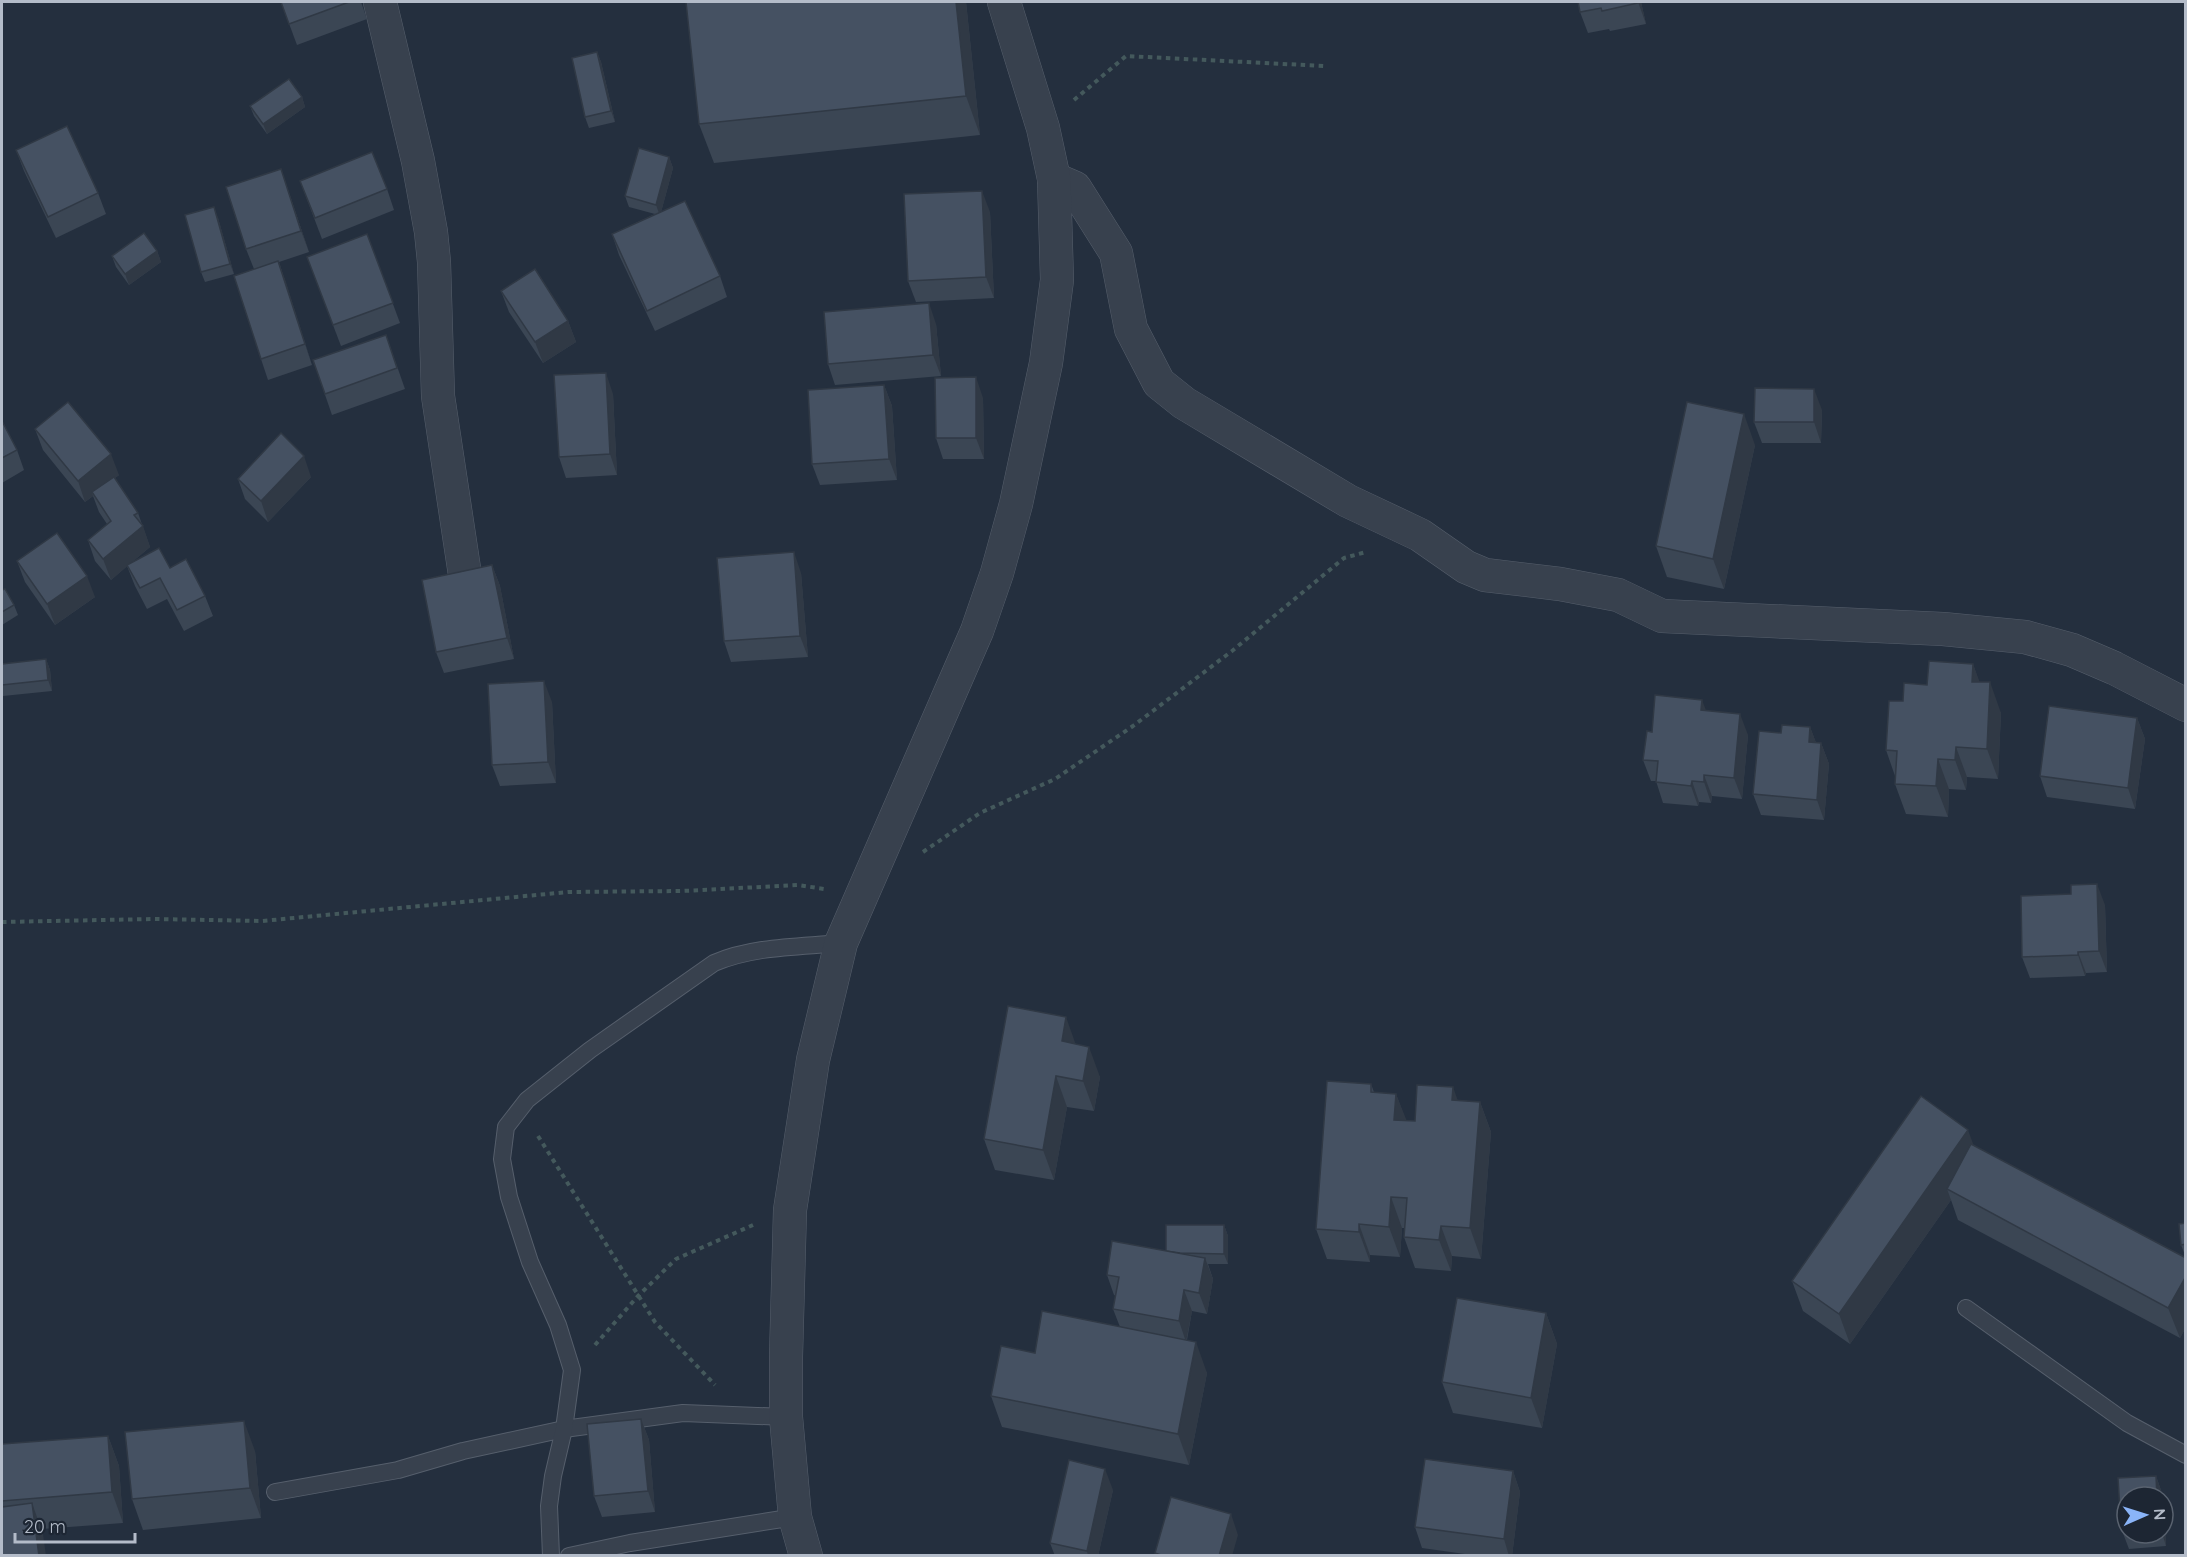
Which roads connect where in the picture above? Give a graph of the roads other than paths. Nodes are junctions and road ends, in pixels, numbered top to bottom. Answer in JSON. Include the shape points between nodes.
{"nodes":[{"id":1,"x":380,"y":2,"type":"edge"},
{"id":2,"x":1004,"y":2,"type":"edge"},
{"id":3,"x":1054,"y":178,"type":"junction"},
{"id":4,"x":465,"y":574,"type":"edge"},
{"id":5,"x":2186,"y":705,"type":"edge"},
{"id":6,"x":841,"y":943,"type":"junction"},
{"id":7,"x":1966,"y":1308,"type":"dead end"},
{"id":8,"x":786,"y":1417,"type":"junction"},
{"id":9,"x":564,"y":1429,"type":"junction"},
{"id":10,"x":2186,"y":1455,"type":"edge"},
{"id":11,"x":275,"y":1492,"type":"dead end"},
{"id":12,"x":795,"y":1517,"type":"junction"},
{"id":13,"x":551,"y":1556,"type":"edge"},
{"id":14,"x":569,"y":1556,"type":"edge"},
{"id":15,"x":806,"y":1556,"type":"edge"}],
"edges":[{"from":1,"to":4,"type":"street","via":[[427,205],[434,262],[439,404]]},
{"from":2,"to":3,"type":"street","via":[[1043,128]]},
{"from":3,"to":5,"type":"street","via":[[1075,188],[1116,253],[1131,329],[1159,383],[1184,403],[1348,501],[1420,535],[1466,567],[1485,575],[1618,595],[1662,616],[1943,629],[2025,637],[2072,650]]},
{"from":3,"to":6,"type":"street","via":[[1057,280],[1046,363],[997,573],[977,631]]},
{"from":6,"to":8,"type":"street","via":[[813,1060],[790,1210]]},
{"from":6,"to":9,"type":"lane","via":[[753,951],[714,963],[590,1050],[527,1100],[506,1127],[502,1159],[508,1197],[572,1370]]},
{"from":7,"to":10,"type":"lane","via":[[2127,1423]]},
{"from":8,"to":9,"type":"lane","via":[[683,1413]]},
{"from":8,"to":12,"type":"street"},
{"from":9,"to":11,"type":"lane","via":[[398,1470]]},
{"from":9,"to":13,"type":"lane","via":[[549,1506]]},
{"from":12,"to":14,"type":"lane"},
{"from":12,"to":15,"type":"street"}]}
